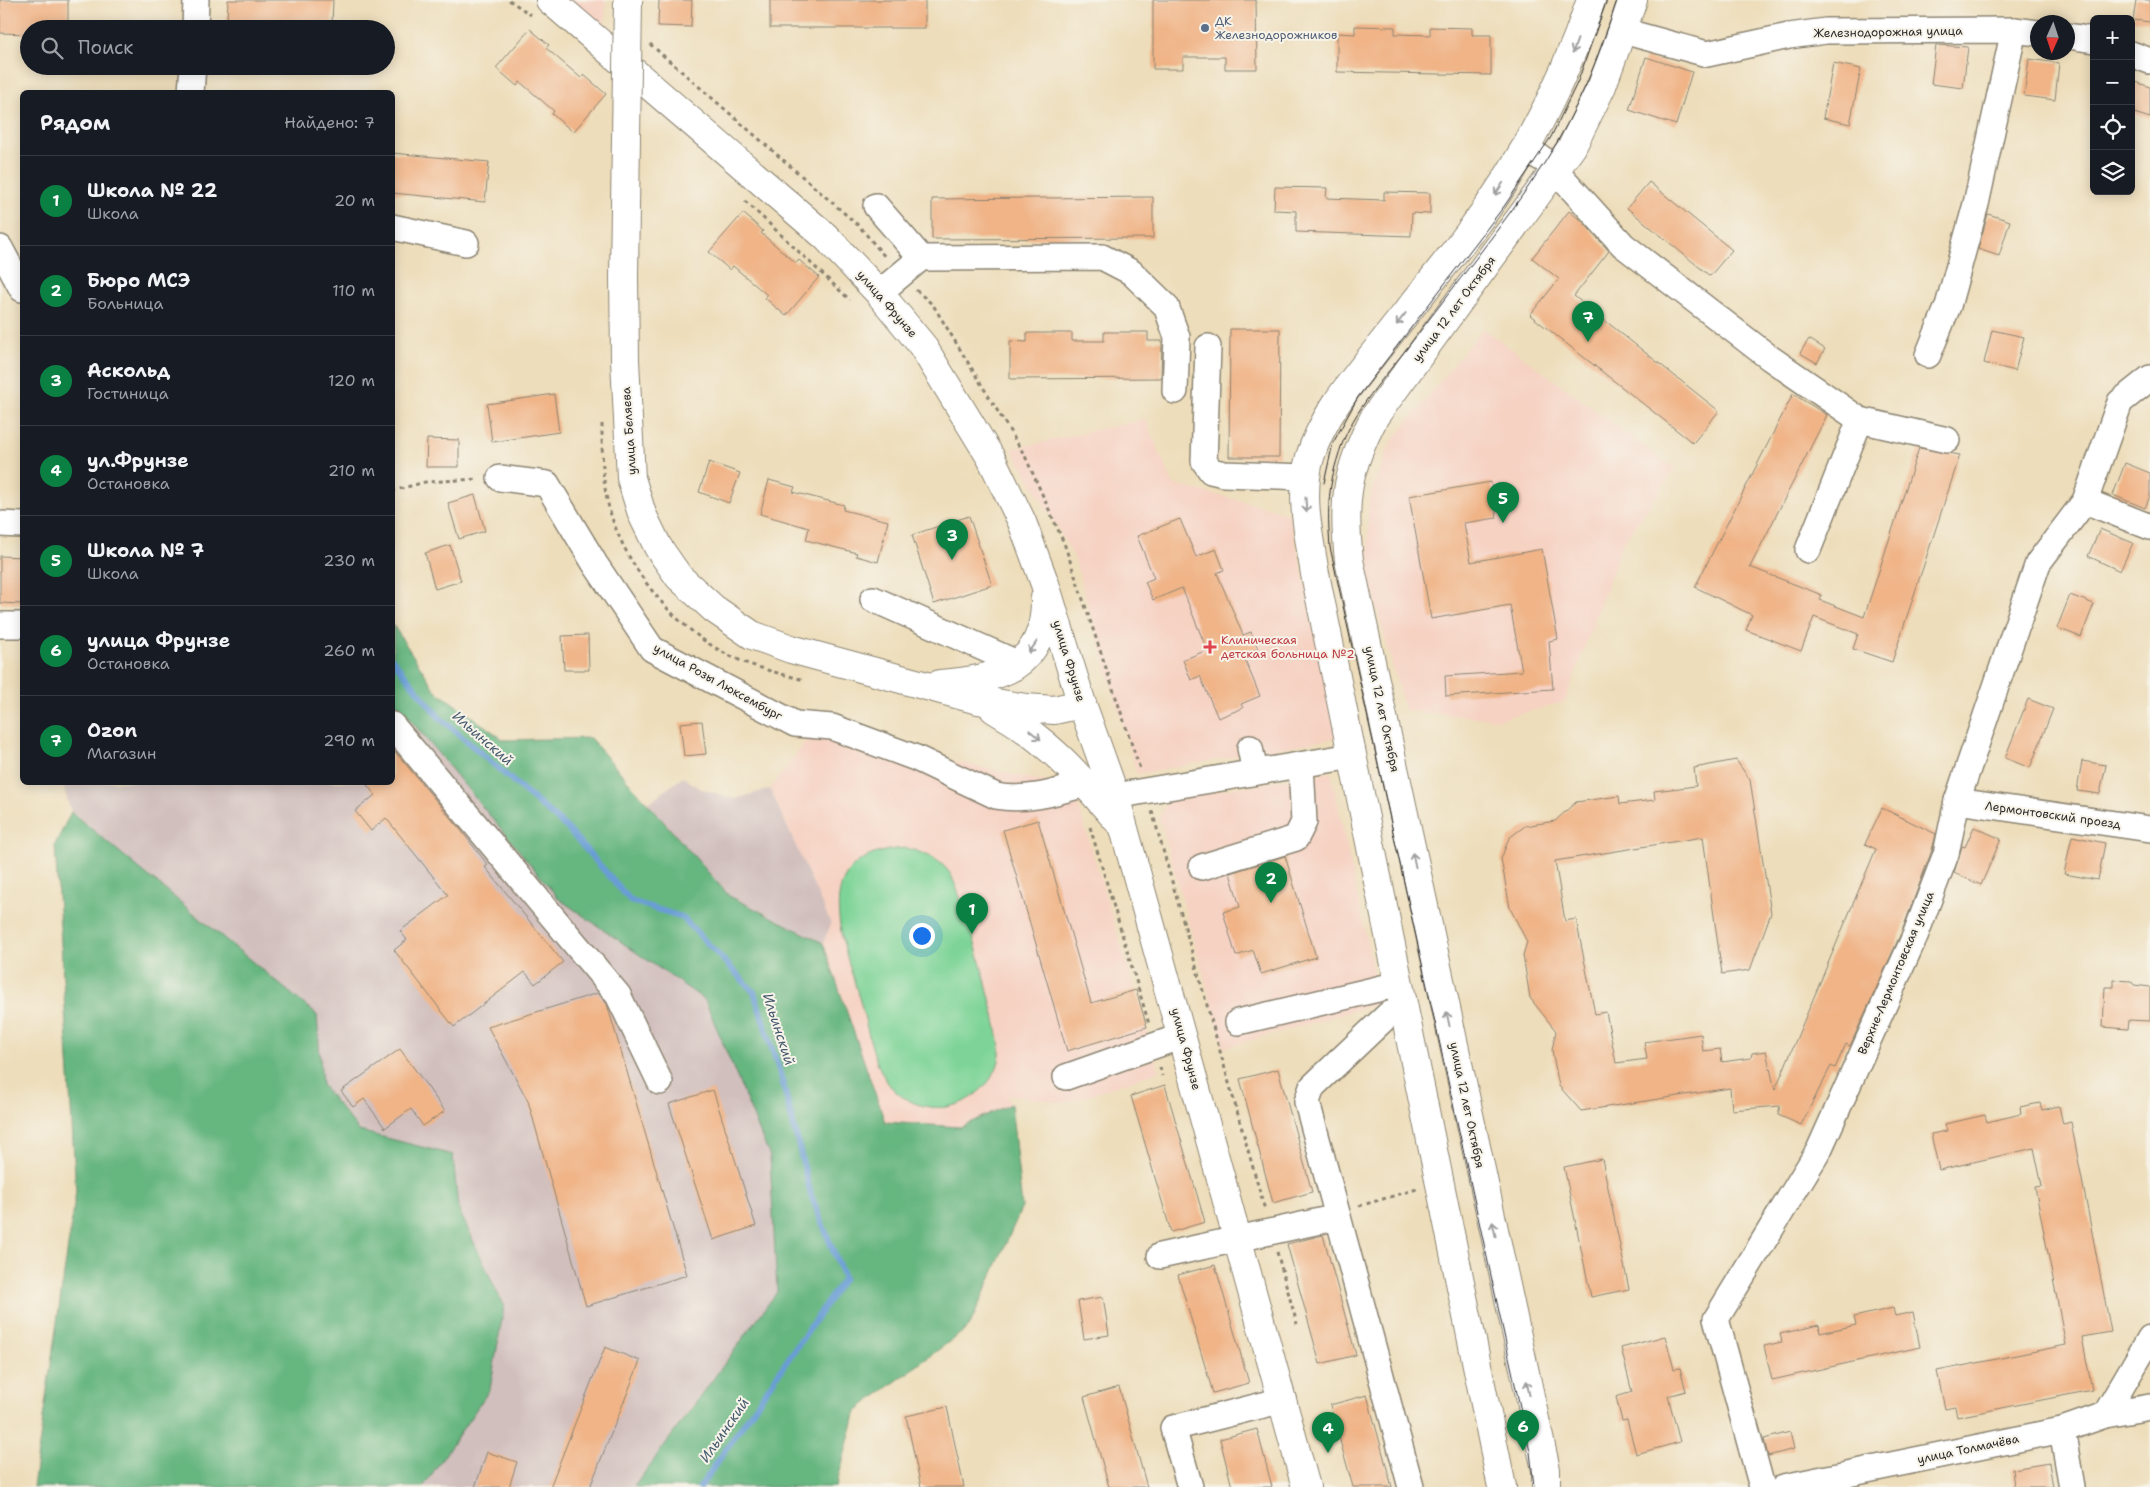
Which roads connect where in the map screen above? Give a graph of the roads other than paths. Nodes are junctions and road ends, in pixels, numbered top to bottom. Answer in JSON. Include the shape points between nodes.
{"nodes":[{"id":1,"x":196,"y":0,"type":"edge"},
{"id":2,"x":628,"y":0,"type":"edge"},
{"id":3,"x":1591,"y":0,"type":"edge"},
{"id":4,"x":1633,"y":0,"type":"edge"},
{"id":5,"x":543,"y":10,"type":"edge"},
{"id":6,"x":195,"y":20,"type":"edge"},
{"id":7,"x":1623,"y":31,"type":"junction"},
{"id":8,"x":2026,"y":31,"type":"edge"},
{"id":9,"x":2075,"y":37,"type":"edge"},
{"id":10,"x":2090,"y":39,"type":"edge"},
{"id":11,"x":2135,"y":55,"type":"edge"},
{"id":12,"x":2150,"y":61,"type":"edge"},
{"id":13,"x":1526,"y":149,"type":"junction"},
{"id":14,"x":1556,"y":171,"type":"junction"},
{"id":15,"x":876,"y":206,"type":"dead end"},
{"id":16,"x":395,"y":228,"type":"edge"},
{"id":17,"x":466,"y":243,"type":"dead end"},
{"id":18,"x":0,"y":248,"type":"edge"},
{"id":19,"x":921,"y":258,"type":"junction"},
{"id":20,"x":20,"y":286,"type":"edge"},
{"id":21,"x":879,"y":293,"type":"junction"},
{"id":22,"x":1208,"y":346,"type":"dead end"},
{"id":23,"x":1928,"y":354,"type":"dead end"},
{"id":24,"x":2150,"y":378,"type":"edge"},
{"id":25,"x":1175,"y":391,"type":"dead end"},
{"id":26,"x":1860,"y":420,"type":"junction"},
{"id":27,"x":1948,"y":440,"type":"dead end"},
{"id":28,"x":1306,"y":477,"type":"junction"},
{"id":29,"x":500,"y":478,"type":"road end"},
{"id":30,"x":2085,"y":501,"type":"junction"},
{"id":31,"x":0,"y":524,"type":"edge"},
{"id":32,"x":20,"y":525,"type":"edge"},
{"id":33,"x":2150,"y":527,"type":"edge"},
{"id":34,"x":1808,"y":550,"type":"dead end"},
{"id":35,"x":1045,"y":584,"type":"junction"},
{"id":36,"x":872,"y":599,"type":"dead end"},
{"id":37,"x":0,"y":625,"type":"edge"},
{"id":38,"x":20,"y":625,"type":"edge"},
{"id":39,"x":1013,"y":668,"type":"junction"},
{"id":40,"x":925,"y":685,"type":"junction"},
{"id":41,"x":978,"y":700,"type":"junction"},
{"id":42,"x":1082,"y":704,"type":"junction"},
{"id":43,"x":395,"y":729,"type":"edge"},
{"id":44,"x":1352,"y":756,"type":"junction"},
{"id":45,"x":1301,"y":764,"type":"junction"},
{"id":46,"x":1086,"y":784,"type":"junction"},
{"id":47,"x":1114,"y":796,"type":"junction"},
{"id":48,"x":1957,"y":801,"type":"junction"},
{"id":49,"x":1123,"y":827,"type":"junction"},
{"id":50,"x":2150,"y":829,"type":"edge"},
{"id":51,"x":1202,"y":867,"type":"dead end"},
{"id":52,"x":1399,"y":984,"type":"junction"},
{"id":53,"x":1405,"y":1011,"type":"junction"},
{"id":54,"x":1238,"y":1022,"type":"dead end"},
{"id":55,"x":1182,"y":1036,"type":"junction"},
{"id":56,"x":1066,"y":1076,"type":"dead end"},
{"id":57,"x":660,"y":1082,"type":"dead end"},
{"id":58,"x":1337,"y":1215,"type":"junction"},
{"id":59,"x":1238,"y":1239,"type":"junction"},
{"id":60,"x":1160,"y":1256,"type":"dead end"},
{"id":61,"x":2150,"y":1338,"type":"edge"},
{"id":62,"x":1283,"y":1400,"type":"junction"},
{"id":63,"x":2150,"y":1407,"type":"edge"},
{"id":64,"x":2105,"y":1415,"type":"junction"},
{"id":65,"x":2062,"y":1430,"type":"junction"},
{"id":66,"x":1190,"y":1487,"type":"edge"},
{"id":67,"x":1306,"y":1487,"type":"edge"},
{"id":68,"x":1411,"y":1487,"type":"edge"},
{"id":69,"x":1502,"y":1487,"type":"edge"},
{"id":70,"x":1546,"y":1487,"type":"edge"},
{"id":71,"x":1762,"y":1487,"type":"edge"},
{"id":72,"x":1784,"y":1487,"type":"edge"},
{"id":73,"x":2072,"y":1487,"type":"edge"}],
"edges":[{"from":1,"to":6,"type":"street"},
{"from":2,"to":40,"type":"main road","name":"улица Беляева","bridge":true,"via":[[625,360],[631,478],[642,514],[658,547],[679,577],[714,609],[752,635],[791,649]]},
{"from":3,"to":13,"type":"main road","one_way":true,"via":[[1571,58]]},
{"from":4,"to":7,"type":"main road","name":"улица 12 лет Октября"},
{"from":5,"to":21,"type":"main road","name":"улица Фрунзе","via":[[826,237]]},
{"from":7,"to":8,"type":"street","name":"Железнодорожная улица","via":[[1707,54],[1826,31]]},
{"from":7,"to":14,"type":"main road","name":"улица 12 лет Октября","via":[[1602,86],[1572,147]]},
{"from":8,"to":23,"type":"street","via":[[1948,306]]},
{"from":9,"to":10,"type":"street"},
{"from":11,"to":12,"type":"street"},
{"from":13,"to":14,"type":"street"},
{"from":13,"to":28,"type":"main road","one_way":true,"via":[[1470,232],[1347,388],[1323,426]]},
{"from":14,"to":26,"type":"street","via":[[1623,245],[1770,358]]},
{"from":70,"to":14,"type":"main road","name":"улица 12 лет Октября","one_way":true,"via":[[1546,1470],[1349,560],[1346,498],[1358,450],[1375,416]]},
{"from":15,"to":19,"type":"street"},
{"from":16,"to":17,"type":"street"},
{"from":18,"to":20,"type":"street"},
{"from":19,"to":21,"type":"street"},
{"from":19,"to":25,"type":"street","via":[[1102,256],[1131,272],[1166,306],[1178,337]]},
{"from":21,"to":35,"type":"main road","name":"улица Фрунзе","via":[[922,345],[991,458],[1022,522]]},
{"from":22,"to":28,"type":"street","via":[[1204,461],[1212,471],[1224,474]]},
{"from":24,"to":30,"type":"street","name":"Верхне-Лермонтовская улица","via":[[2120,402]]},
{"from":26,"to":27,"type":"street"},
{"from":26,"to":34,"type":"street"},
{"from":28,"to":44,"type":"main road","one_way":true,"via":[[1305,498],[1315,574]]},
{"from":29,"to":46,"type":"street","name":"улица Розы Люксембург","via":[[547,484],[595,564],[652,648],[722,687],[795,724],[832,727],[916,758],[996,796],[1027,798]]},
{"from":30,"to":33,"type":"street"},
{"from":30,"to":48,"type":"street","name":"Верхне-Лермонтовская улица","via":[[2038,563]]},
{"from":31,"to":32,"type":"street"},
{"from":35,"to":39,"type":"main road","one_way":true,"via":[[1042,632],[1035,647]]},
{"from":35,"to":42,"type":"main road","name":"улица Фрунзе"},
{"from":36,"to":39,"type":"street","via":[[1010,660]]},
{"from":37,"to":38,"type":"street"},
{"from":39,"to":40,"type":"main road","via":[[973,681]]},
{"from":40,"to":41,"type":"main road","name":"улица Беляева"},
{"from":41,"to":42,"type":"main road","via":[[1054,710]]},
{"from":41,"to":46,"type":"main road","one_way":true,"via":[[1023,725],[1055,751]]},
{"from":42,"to":47,"type":"main road","name":"улица Фрунзе"},
{"from":43,"to":57,"type":"street","via":[[618,995]]},
{"from":44,"to":45,"type":"street"},
{"from":44,"to":52,"type":"main road"},
{"from":45,"to":47,"type":"street","via":[[1252,760]]},
{"from":45,"to":51,"type":"street","via":[[1304,822],[1296,838]]},
{"from":46,"to":49,"type":"main road"},
{"from":47,"to":49,"type":"main road","name":"улица Фрунзе"},
{"from":48,"to":50,"type":"street","name":"Лермонтовский проезд"},
{"from":48,"to":71,"type":"street","name":"Верхне-Лермонтовская улица","via":[[1946,854],[1915,936],[1819,1150],[1716,1319]]},
{"from":49,"to":55,"type":"main road","name":"улица Фрунзе"},
{"from":52,"to":53,"type":"main road"},
{"from":52,"to":54,"type":"street"},
{"from":53,"to":58,"type":"street","via":[[1389,1014],[1312,1087],[1307,1102]]},
{"from":53,"to":69,"type":"main road"},
{"from":55,"to":56,"type":"street"},
{"from":55,"to":59,"type":"main road","name":"улица Фрунзе"},
{"from":58,"to":59,"type":"street"},
{"from":58,"to":68,"type":"street"},
{"from":59,"to":60,"type":"street"},
{"from":59,"to":62,"type":"main road","name":"улица Фрунзе"},
{"from":61,"to":64,"type":"street"},
{"from":62,"to":66,"type":"street","via":[[1173,1428]]},
{"from":62,"to":67,"type":"main road","name":"улица Фрунзе"},
{"from":63,"to":64,"type":"street","name":"улица Толмачёва"},
{"from":64,"to":65,"type":"street","name":"улица Толмачёва"},
{"from":65,"to":72,"type":"street","name":"улица Толмачёва"},
{"from":65,"to":73,"type":"street"}]}
